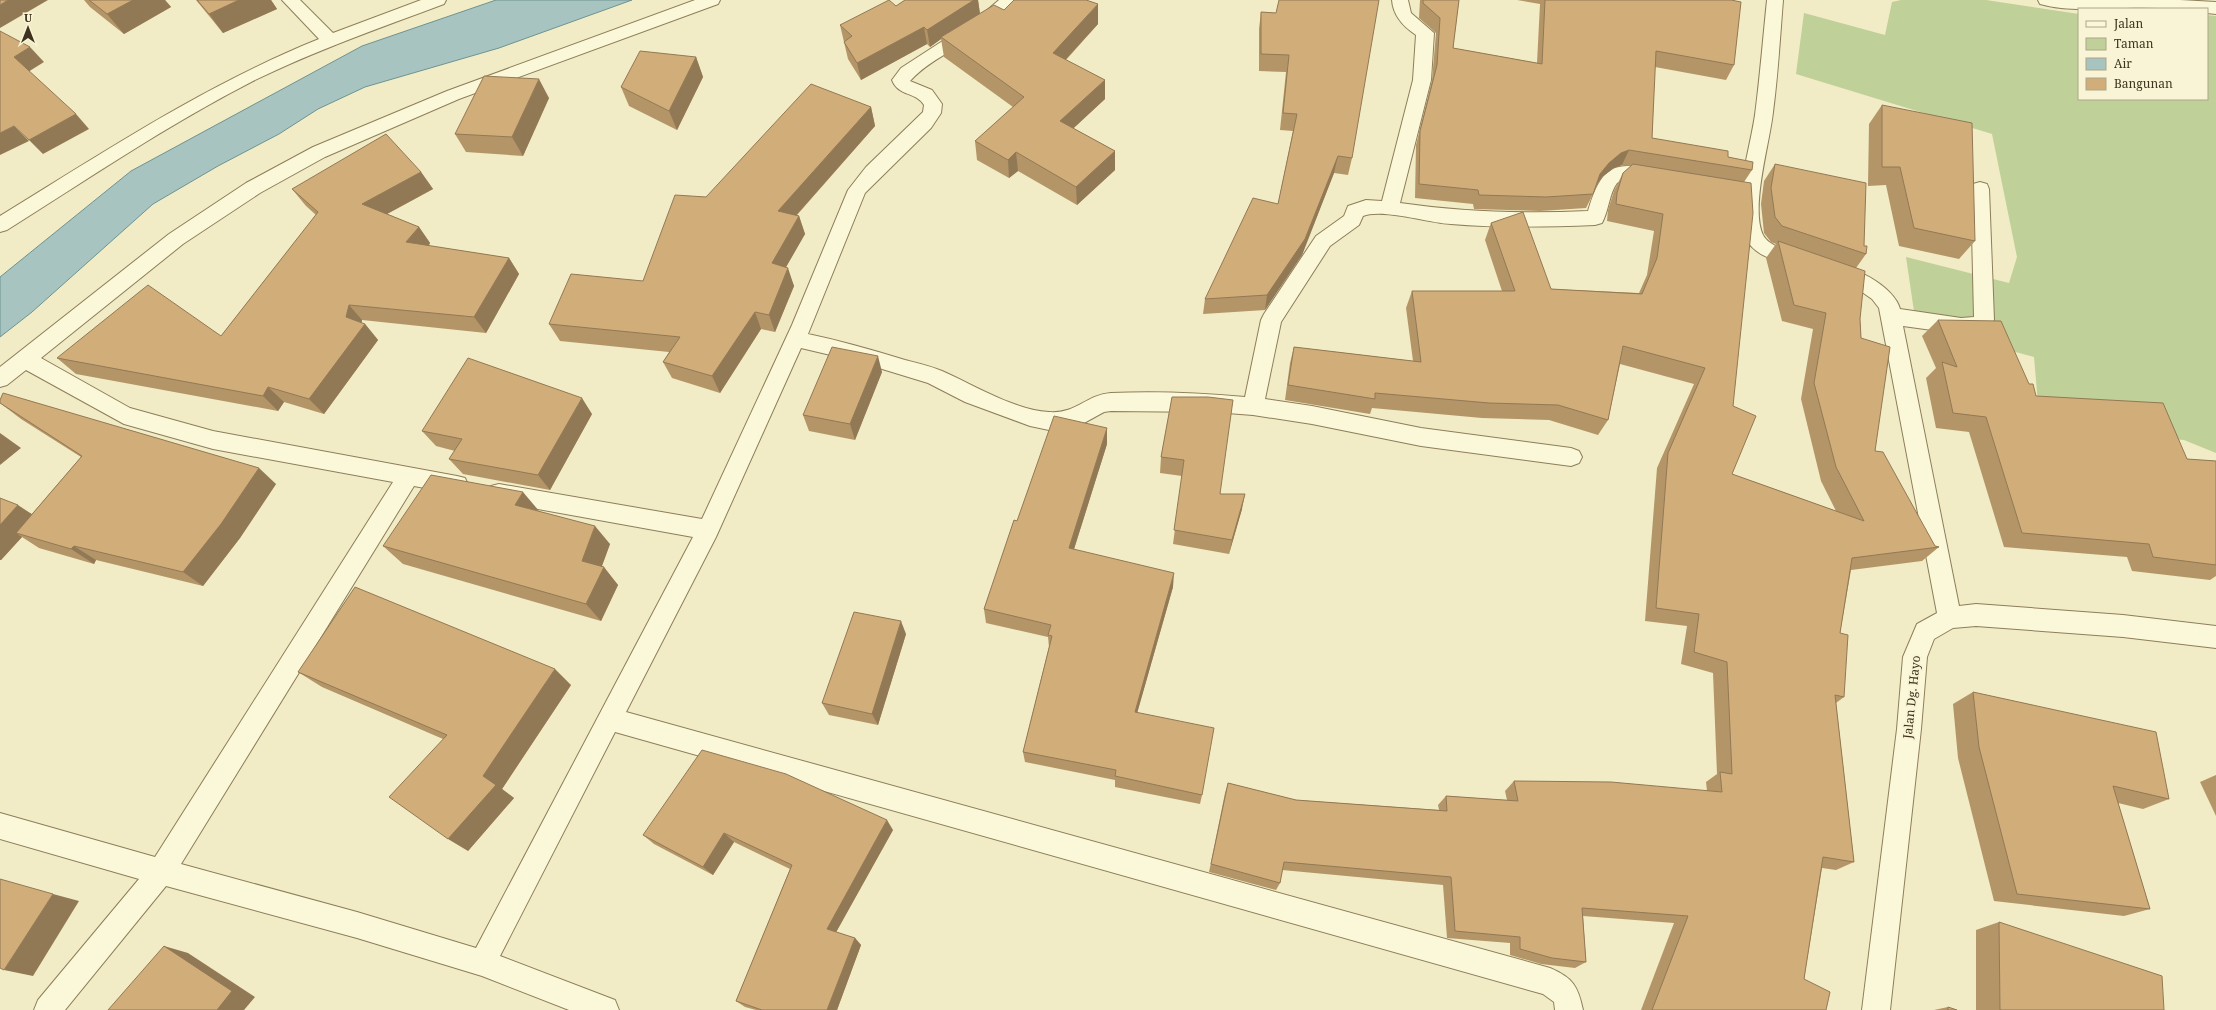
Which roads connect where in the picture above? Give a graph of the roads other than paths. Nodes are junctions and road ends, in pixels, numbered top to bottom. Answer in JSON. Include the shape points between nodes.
{"nodes":[{"id":1,"x":290,"y":0,"type":"edge"},
{"id":2,"x":438,"y":0,"type":"edge"},
{"id":3,"x":712,"y":0,"type":"edge"},
{"id":4,"x":1009,"y":0,"type":"edge"},
{"id":5,"x":1400,"y":0,"type":"edge"},
{"id":6,"x":1775,"y":0,"type":"edge"},
{"id":7,"x":2046,"y":0,"type":"edge"},
{"id":8,"x":2216,"y":8,"type":"edge"},
{"id":9,"x":330,"y":40,"type":"junction"},
{"id":10,"x":1668,"y":179,"type":"edge"},
{"id":11,"x":1980,"y":189,"type":"dead end"},
{"id":12,"x":1389,"y":208,"type":"junction"},
{"id":13,"x":0,"y":226,"type":"edge"},
{"id":14,"x":1891,"y":316,"type":"junction"},
{"id":15,"x":796,"y":339,"type":"junction"},
{"id":16,"x":24,"y":359,"type":"junction"},
{"id":17,"x":0,"y":379,"type":"edge"},
{"id":18,"x":1255,"y":396,"type":"junction"},
{"id":19,"x":1571,"y":457,"type":"dead end"},
{"id":20,"x":408,"y":477,"type":"junction"},
{"id":21,"x":708,"y":530,"type":"junction"},
{"id":22,"x":1950,"y":618,"type":"junction"},
{"id":23,"x":2216,"y":637,"type":"edge"},
{"id":24,"x":610,"y":719,"type":"junction"},
{"id":25,"x":0,"y":826,"type":"edge"},
{"id":26,"x":161,"y":872,"type":"junction"},
{"id":27,"x":482,"y":963,"type":"junction"},
{"id":28,"x":48,"y":1010,"type":"edge"},
{"id":29,"x":605,"y":1010,"type":"edge"},
{"id":30,"x":1569,"y":1010,"type":"edge"},
{"id":31,"x":1876,"y":1010,"type":"edge"}],
"edges":[{"from":1,"to":9,"type":"street"},
{"from":2,"to":9,"type":"street"},
{"from":3,"to":16,"type":"street","via":[[453,95],[319,152],[253,188],[176,239]]},
{"from":4,"to":15,"type":"street","via":[[966,33],[916,65],[901,80],[903,85],[926,94],[933,104],[932,113],[857,190]]},
{"from":5,"to":12,"type":"street","via":[[1407,20],[1425,33],[1422,80]]},
{"from":6,"to":14,"type":"street","via":[[1764,116],[1744,192],[1750,204],[1754,236],[1763,248],[1875,289],[1884,297]]},
{"from":7,"to":8,"type":"street","via":[[2082,4],[2128,2]]},
{"from":9,"to":13,"type":"street","via":[[224,89],[188,109]]},
{"from":10,"to":12,"type":"street","via":[[1629,173],[1615,176],[1605,184],[1595,218],[1549,220],[1450,217]]},
{"from":11,"to":14,"type":"street","via":[[1984,320],[1982,324],[1961,326]]},
{"from":12,"to":18,"type":"street","via":[[1366,207],[1355,211],[1352,220],[1323,241],[1271,320]]},
{"from":14,"to":22,"type":"street"},
{"from":15,"to":18,"type":"street","via":[[856,353],[934,377],[972,396],[1030,417],[1049,421],[1073,420],[1099,404],[1111,402],[1214,403]]},
{"from":15,"to":21,"type":"street"},
{"from":16,"to":17,"type":"street"},
{"from":16,"to":20,"type":"street","via":[[124,415],[213,440]]},
{"from":18,"to":19,"type":"street","via":[[1312,415],[1420,437]]},
{"from":20,"to":21,"type":"street"},
{"from":20,"to":26,"type":"street"},
{"from":21,"to":24,"type":"street"},
{"from":22,"to":23,"type":"street","name":"Jalan Dg. Hayo","via":[[1976,615],[2011,617]]},
{"from":22,"to":31,"type":"street","name":"Jalan Dg. Hayo","via":[[1925,632],[1915,657]]},
{"from":24,"to":27,"type":"street"},
{"from":24,"to":30,"type":"street","via":[[1550,982],[1566,994]]},
{"from":25,"to":26,"type":"street"},
{"from":26,"to":27,"type":"street","via":[[357,925]]},
{"from":26,"to":28,"type":"street"},
{"from":27,"to":29,"type":"street"}]}
